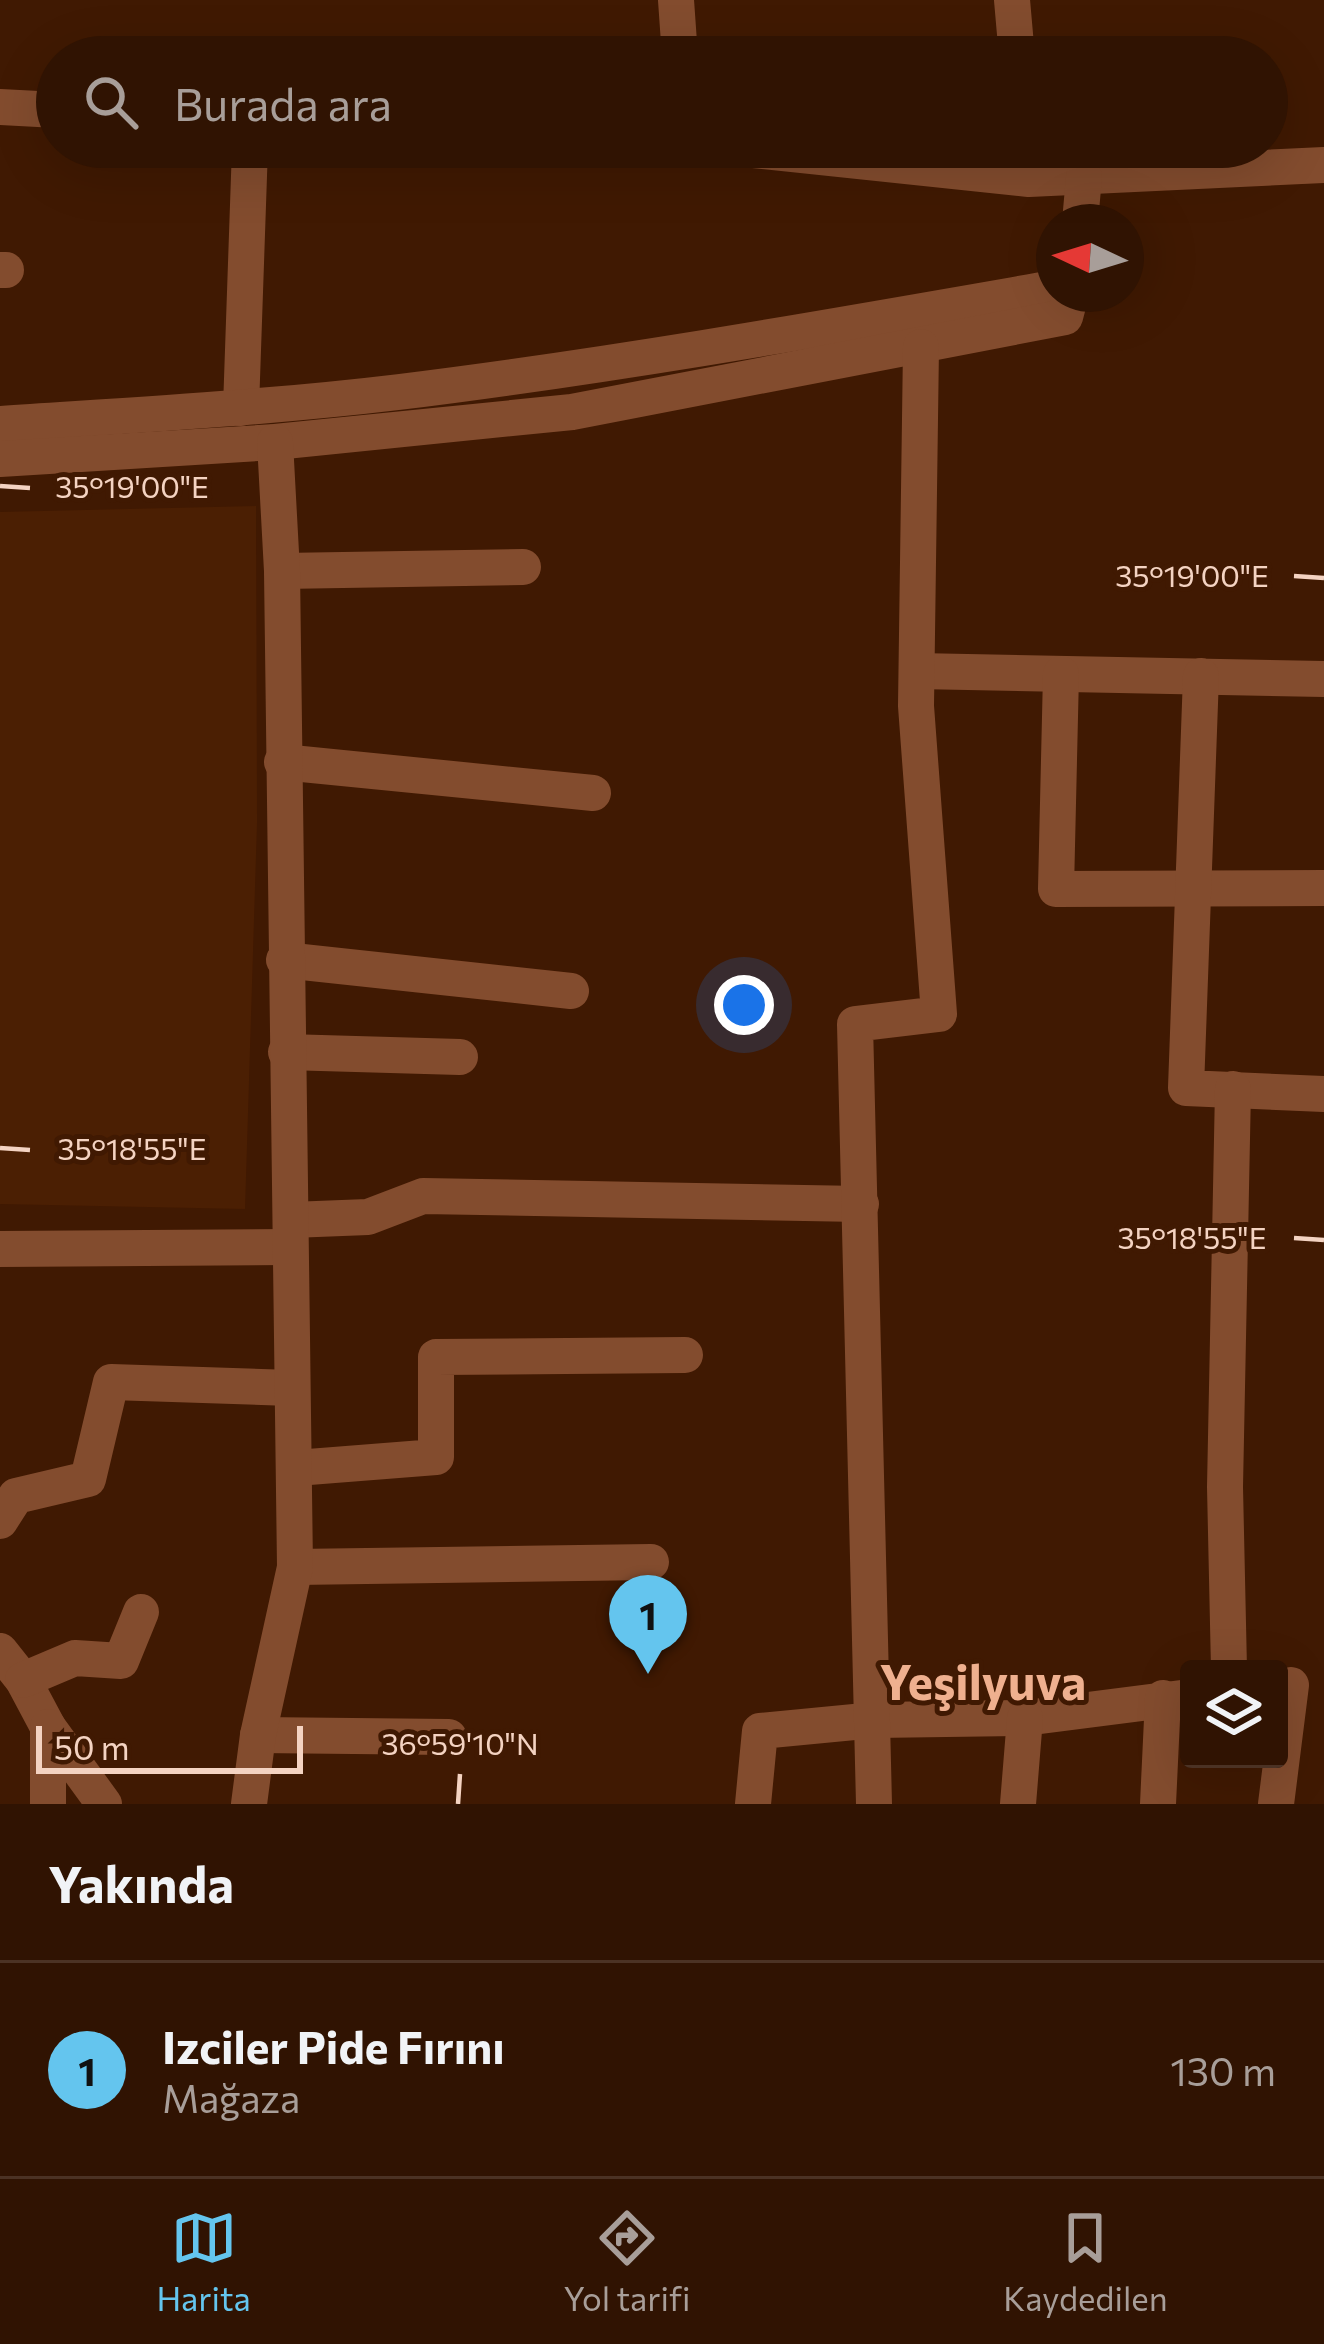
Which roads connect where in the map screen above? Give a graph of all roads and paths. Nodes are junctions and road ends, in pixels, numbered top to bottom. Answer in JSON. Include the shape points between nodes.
{"nodes":[{"id":1,"x":676,"y":0,"type":"edge"},
{"id":2,"x":1012,"y":0,"type":"edge"},
{"id":3,"x":679,"y":36,"type":"edge"},
{"id":4,"x":1015,"y":36,"type":"edge"},
{"id":5,"x":0,"y":107,"type":"edge"},
{"id":6,"x":36,"y":109,"type":"edge"},
{"id":7,"x":1324,"y":165,"type":"edge"},
{"id":8,"x":1288,"y":167,"type":"edge"},
{"id":9,"x":249,"y":168,"type":"edge"},
{"id":10,"x":1048,"y":168,"type":"edge"},
{"id":11,"x":1264,"y":168,"type":"edge"},
{"id":12,"x":1084,"y":177,"type":"junction"},
{"id":13,"x":1082,"y":204,"type":"edge"},
{"id":14,"x":1036,"y":290,"type":"edge"},
{"id":15,"x":1066,"y":312,"type":"edge"},
{"id":16,"x":920,"y":347,"type":"junction"},
{"id":17,"x":241,"y":408,"type":"junction"},
{"id":18,"x":0,"y":424,"type":"edge"},
{"id":19,"x":275,"y":442,"type":"junction"},
{"id":20,"x":0,"y":459,"type":"edge"},
{"id":21,"x":523,"y":567,"type":"dead end"},
{"id":22,"x":283,"y":572,"type":"junction"},
{"id":23,"x":917,"y":671,"type":"junction"},
{"id":24,"x":1060,"y":674,"type":"junction"},
{"id":25,"x":1201,"y":676,"type":"junction"},
{"id":26,"x":1324,"y":679,"type":"edge"},
{"id":27,"x":282,"y":762,"type":"junction"},
{"id":28,"x":593,"y":793,"type":"dead end"},
{"id":29,"x":1324,"y":888,"type":"edge"},
{"id":30,"x":1193,"y":890,"type":"junction"},
{"id":31,"x":284,"y":960,"type":"junction"},
{"id":32,"x":571,"y":991,"type":"dead end"},
{"id":33,"x":286,"y":1052,"type":"junction"},
{"id":34,"x":460,"y":1057,"type":"dead end"},
{"id":35,"x":1233,"y":1089,"type":"junction"},
{"id":36,"x":1324,"y":1094,"type":"edge"},
{"id":37,"x":861,"y":1204,"type":"junction"},
{"id":38,"x":290,"y":1233,"type":"junction"},
{"id":39,"x":0,"y":1250,"type":"edge"},
{"id":40,"x":685,"y":1355,"type":"dead end"},
{"id":41,"x":291,"y":1388,"type":"junction"},
{"id":42,"x":296,"y":1468,"type":"junction"},
{"id":43,"x":0,"y":1522,"type":"edge"},
{"id":44,"x":651,"y":1562,"type":"dead end"},
{"id":45,"x":295,"y":1567,"type":"junction"},
{"id":46,"x":141,"y":1612,"type":"dead end"},
{"id":47,"x":1229,"y":1660,"type":"edge"},
{"id":48,"x":11,"y":1665,"type":"edge"},
{"id":49,"x":1298,"y":1684,"type":"edge"},
{"id":50,"x":1176,"y":1698,"type":"edge"},
{"id":51,"x":1025,"y":1718,"type":"junction"},
{"id":52,"x":875,"y":1720,"type":"junction"},
{"id":53,"x":48,"y":1727,"type":"junction"},
{"id":54,"x":258,"y":1735,"type":"junction"},
{"id":55,"x":449,"y":1737,"type":"dead end"},
{"id":56,"x":48,"y":1804,"type":"edge"},
{"id":57,"x":104,"y":1804,"type":"edge"},
{"id":58,"x":249,"y":1804,"type":"edge"},
{"id":59,"x":753,"y":1804,"type":"edge"},
{"id":60,"x":874,"y":1804,"type":"edge"},
{"id":61,"x":1018,"y":1804,"type":"edge"},
{"id":62,"x":1158,"y":1804,"type":"edge"},
{"id":63,"x":1276,"y":1804,"type":"edge"}],
"edges":[{"from":1,"to":3,"type":"street"},
{"from":2,"to":4,"type":"street"},
{"from":5,"to":6,"type":"street"},
{"from":7,"to":8,"type":"street"},
{"from":9,"to":17,"type":"street"},
{"from":10,"to":12,"type":"street"},
{"from":11,"to":12,"type":"street"},
{"from":12,"to":13,"type":"street"},
{"from":14,"to":17,"type":"street","via":[[747,342]]},
{"from":15,"to":16,"type":"street"},
{"from":16,"to":19,"type":"street","via":[[572,412]]},
{"from":16,"to":23,"type":"street"},
{"from":17,"to":18,"type":"street"},
{"from":19,"to":20,"type":"street"},
{"from":19,"to":22,"type":"street"},
{"from":21,"to":22,"type":"street"},
{"from":22,"to":27,"type":"street"},
{"from":23,"to":24,"type":"street"},
{"from":23,"to":37,"type":"street","via":[[939,1014],[855,1024]]},
{"from":24,"to":25,"type":"street"},
{"from":24,"to":30,"type":"street","via":[[1056,889]]},
{"from":25,"to":26,"type":"street"},
{"from":25,"to":30,"type":"street"},
{"from":27,"to":28,"type":"street"},
{"from":27,"to":31,"type":"street"},
{"from":29,"to":30,"type":"street"},
{"from":30,"to":35,"type":"street","via":[[1186,1088]]},
{"from":31,"to":32,"type":"street"},
{"from":31,"to":33,"type":"street"},
{"from":33,"to":34,"type":"street"},
{"from":33,"to":38,"type":"street"},
{"from":35,"to":36,"type":"street"},
{"from":35,"to":47,"type":"street"},
{"from":37,"to":38,"type":"street","via":[[422,1196]]},
{"from":37,"to":52,"type":"street"},
{"from":38,"to":39,"type":"street"},
{"from":38,"to":41,"type":"street"},
{"from":40,"to":42,"type":"street","via":[[436,1357],[436,1457]]},
{"from":41,"to":42,"type":"street"},
{"from":41,"to":43,"type":"street","via":[[110,1382],[88,1479],[16,1496]]},
{"from":42,"to":45,"type":"street"},
{"from":44,"to":45,"type":"street"},
{"from":45,"to":54,"type":"street"},
{"from":46,"to":48,"type":"street","via":[[121,1661]]},
{"from":48,"to":53,"type":"street"},
{"from":49,"to":63,"type":"street"},
{"from":50,"to":51,"type":"street"},
{"from":50,"to":62,"type":"street"},
{"from":51,"to":52,"type":"street"},
{"from":51,"to":61,"type":"street"},
{"from":52,"to":59,"type":"street","via":[[760,1731]]},
{"from":52,"to":60,"type":"street"},
{"from":53,"to":56,"type":"street"},
{"from":53,"to":57,"type":"street"},
{"from":54,"to":55,"type":"street"},
{"from":54,"to":58,"type":"street"}]}
